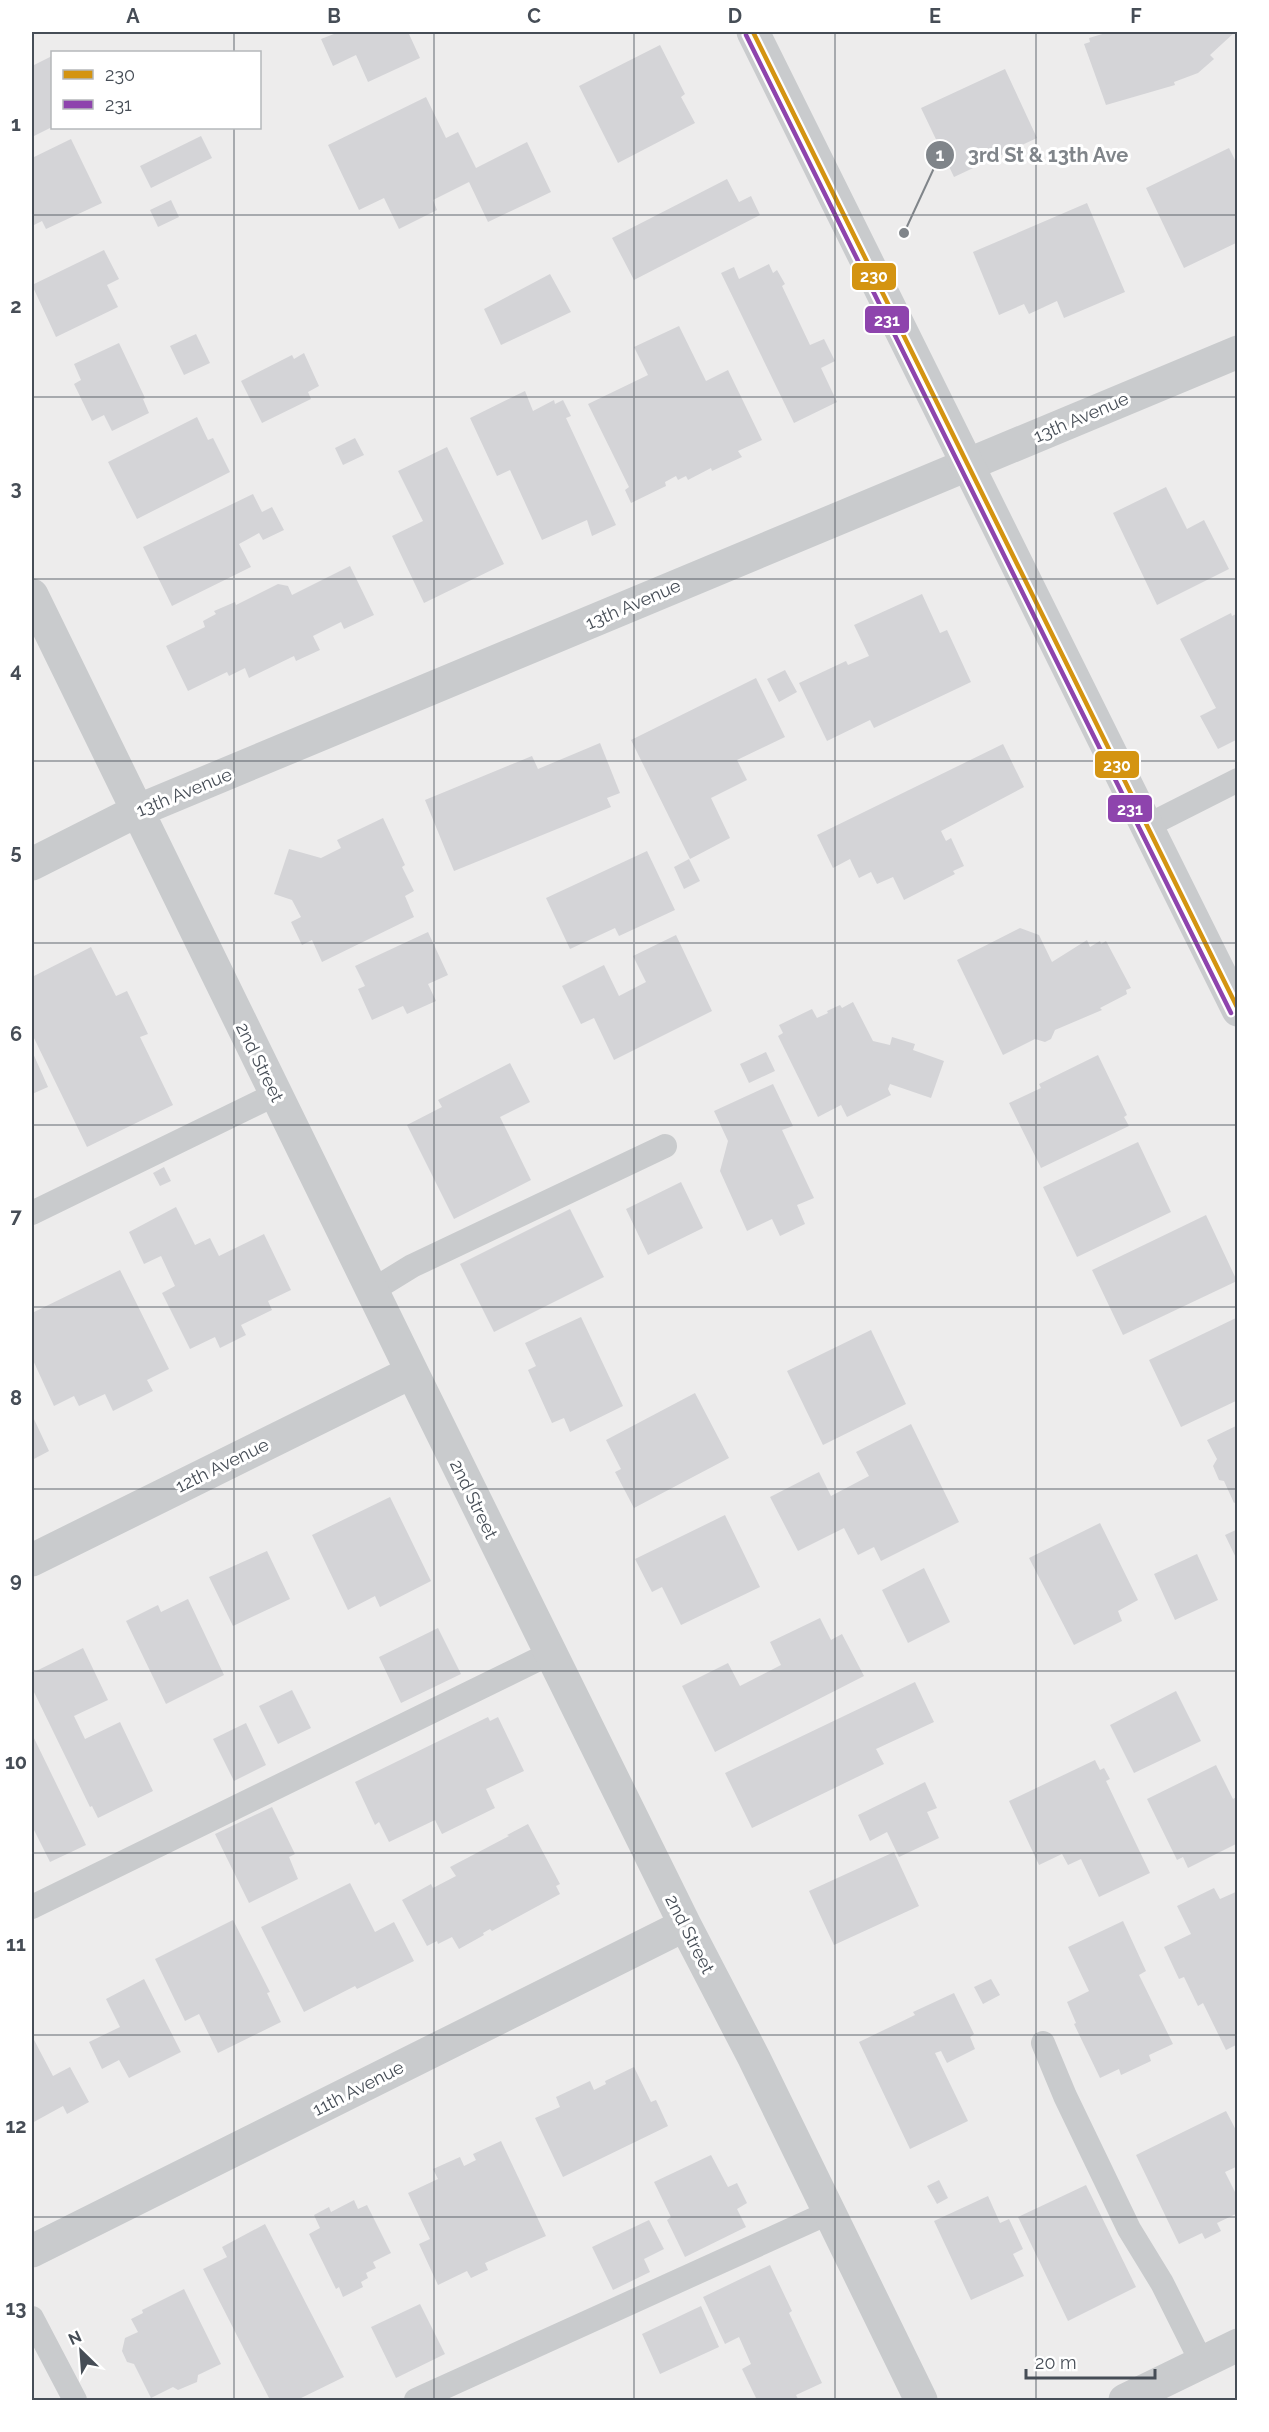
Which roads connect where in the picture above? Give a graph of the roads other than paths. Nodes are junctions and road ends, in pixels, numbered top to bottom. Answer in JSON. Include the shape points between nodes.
{"nodes":[{"id":1,"x":753,"y":32,"type":"edge"},
{"id":2,"x":1238,"y":352,"type":"edge"},
{"id":3,"x":968,"y":465,"type":"junction"},
{"id":4,"x":32,"y":595,"type":"edge"},
{"id":5,"x":1238,"y":780,"type":"edge"},
{"id":6,"x":137,"y":811,"type":"junction"},
{"id":7,"x":1147,"y":826,"type":"junction"},
{"id":8,"x":32,"y":864,"type":"edge"},
{"id":9,"x":1238,"y":1010,"type":"edge"},
{"id":10,"x":276,"y":1094,"type":"junction"},
{"id":11,"x":664,"y":1146,"type":"dead end"},
{"id":12,"x":32,"y":1213,"type":"edge"},
{"id":13,"x":373,"y":1290,"type":"junction"},
{"id":14,"x":412,"y":1372,"type":"junction"},
{"id":15,"x":32,"y":1560,"type":"edge"},
{"id":16,"x":551,"y":1653,"type":"junction"},
{"id":17,"x":32,"y":1907,"type":"edge"},
{"id":18,"x":685,"y":1924,"type":"junction"},
{"id":19,"x":1043,"y":2043,"type":"dead end"},
{"id":20,"x":830,"y":2212,"type":"junction"},
{"id":21,"x":32,"y":2251,"type":"edge"},
{"id":22,"x":32,"y":2318,"type":"edge"},
{"id":23,"x":1238,"y":2345,"type":"edge"},
{"id":24,"x":1202,"y":2363,"type":"junction"},
{"id":25,"x":75,"y":2400,"type":"edge"},
{"id":26,"x":416,"y":2400,"type":"edge"},
{"id":27,"x":921,"y":2400,"type":"edge"},
{"id":28,"x":1125,"y":2400,"type":"edge"}],
"edges":[{"from":1,"to":3,"type":"street"},
{"from":2,"to":3,"type":"street","name":"13th Avenue"},
{"from":3,"to":6,"type":"street","name":"13th Avenue"},
{"from":3,"to":7,"type":"street"},
{"from":4,"to":6,"type":"street","name":"2nd Street"},
{"from":5,"to":7,"type":"lane"},
{"from":6,"to":8,"type":"street","name":"13th Avenue"},
{"from":6,"to":10,"type":"street","name":"2nd Street"},
{"from":7,"to":9,"type":"street"},
{"from":10,"to":12,"type":"lane"},
{"from":10,"to":13,"type":"street","name":"2nd Street"},
{"from":11,"to":13,"type":"lane","via":[[412,1266]]},
{"from":13,"to":14,"type":"street","name":"2nd Street"},
{"from":14,"to":15,"type":"street","name":"12th Avenue"},
{"from":14,"to":16,"type":"street","name":"2nd Street"},
{"from":16,"to":17,"type":"lane"},
{"from":16,"to":18,"type":"street","name":"2nd Street"},
{"from":18,"to":20,"type":"street","name":"2nd Street"},
{"from":18,"to":21,"type":"street","name":"11th Avenue"},
{"from":19,"to":24,"type":"lane","via":[[1124,2218]]},
{"from":20,"to":26,"type":"lane"},
{"from":20,"to":27,"type":"street","name":"2nd Street"},
{"from":22,"to":25,"type":"lane"},
{"from":23,"to":24,"type":"street"},
{"from":24,"to":28,"type":"street"}]}
